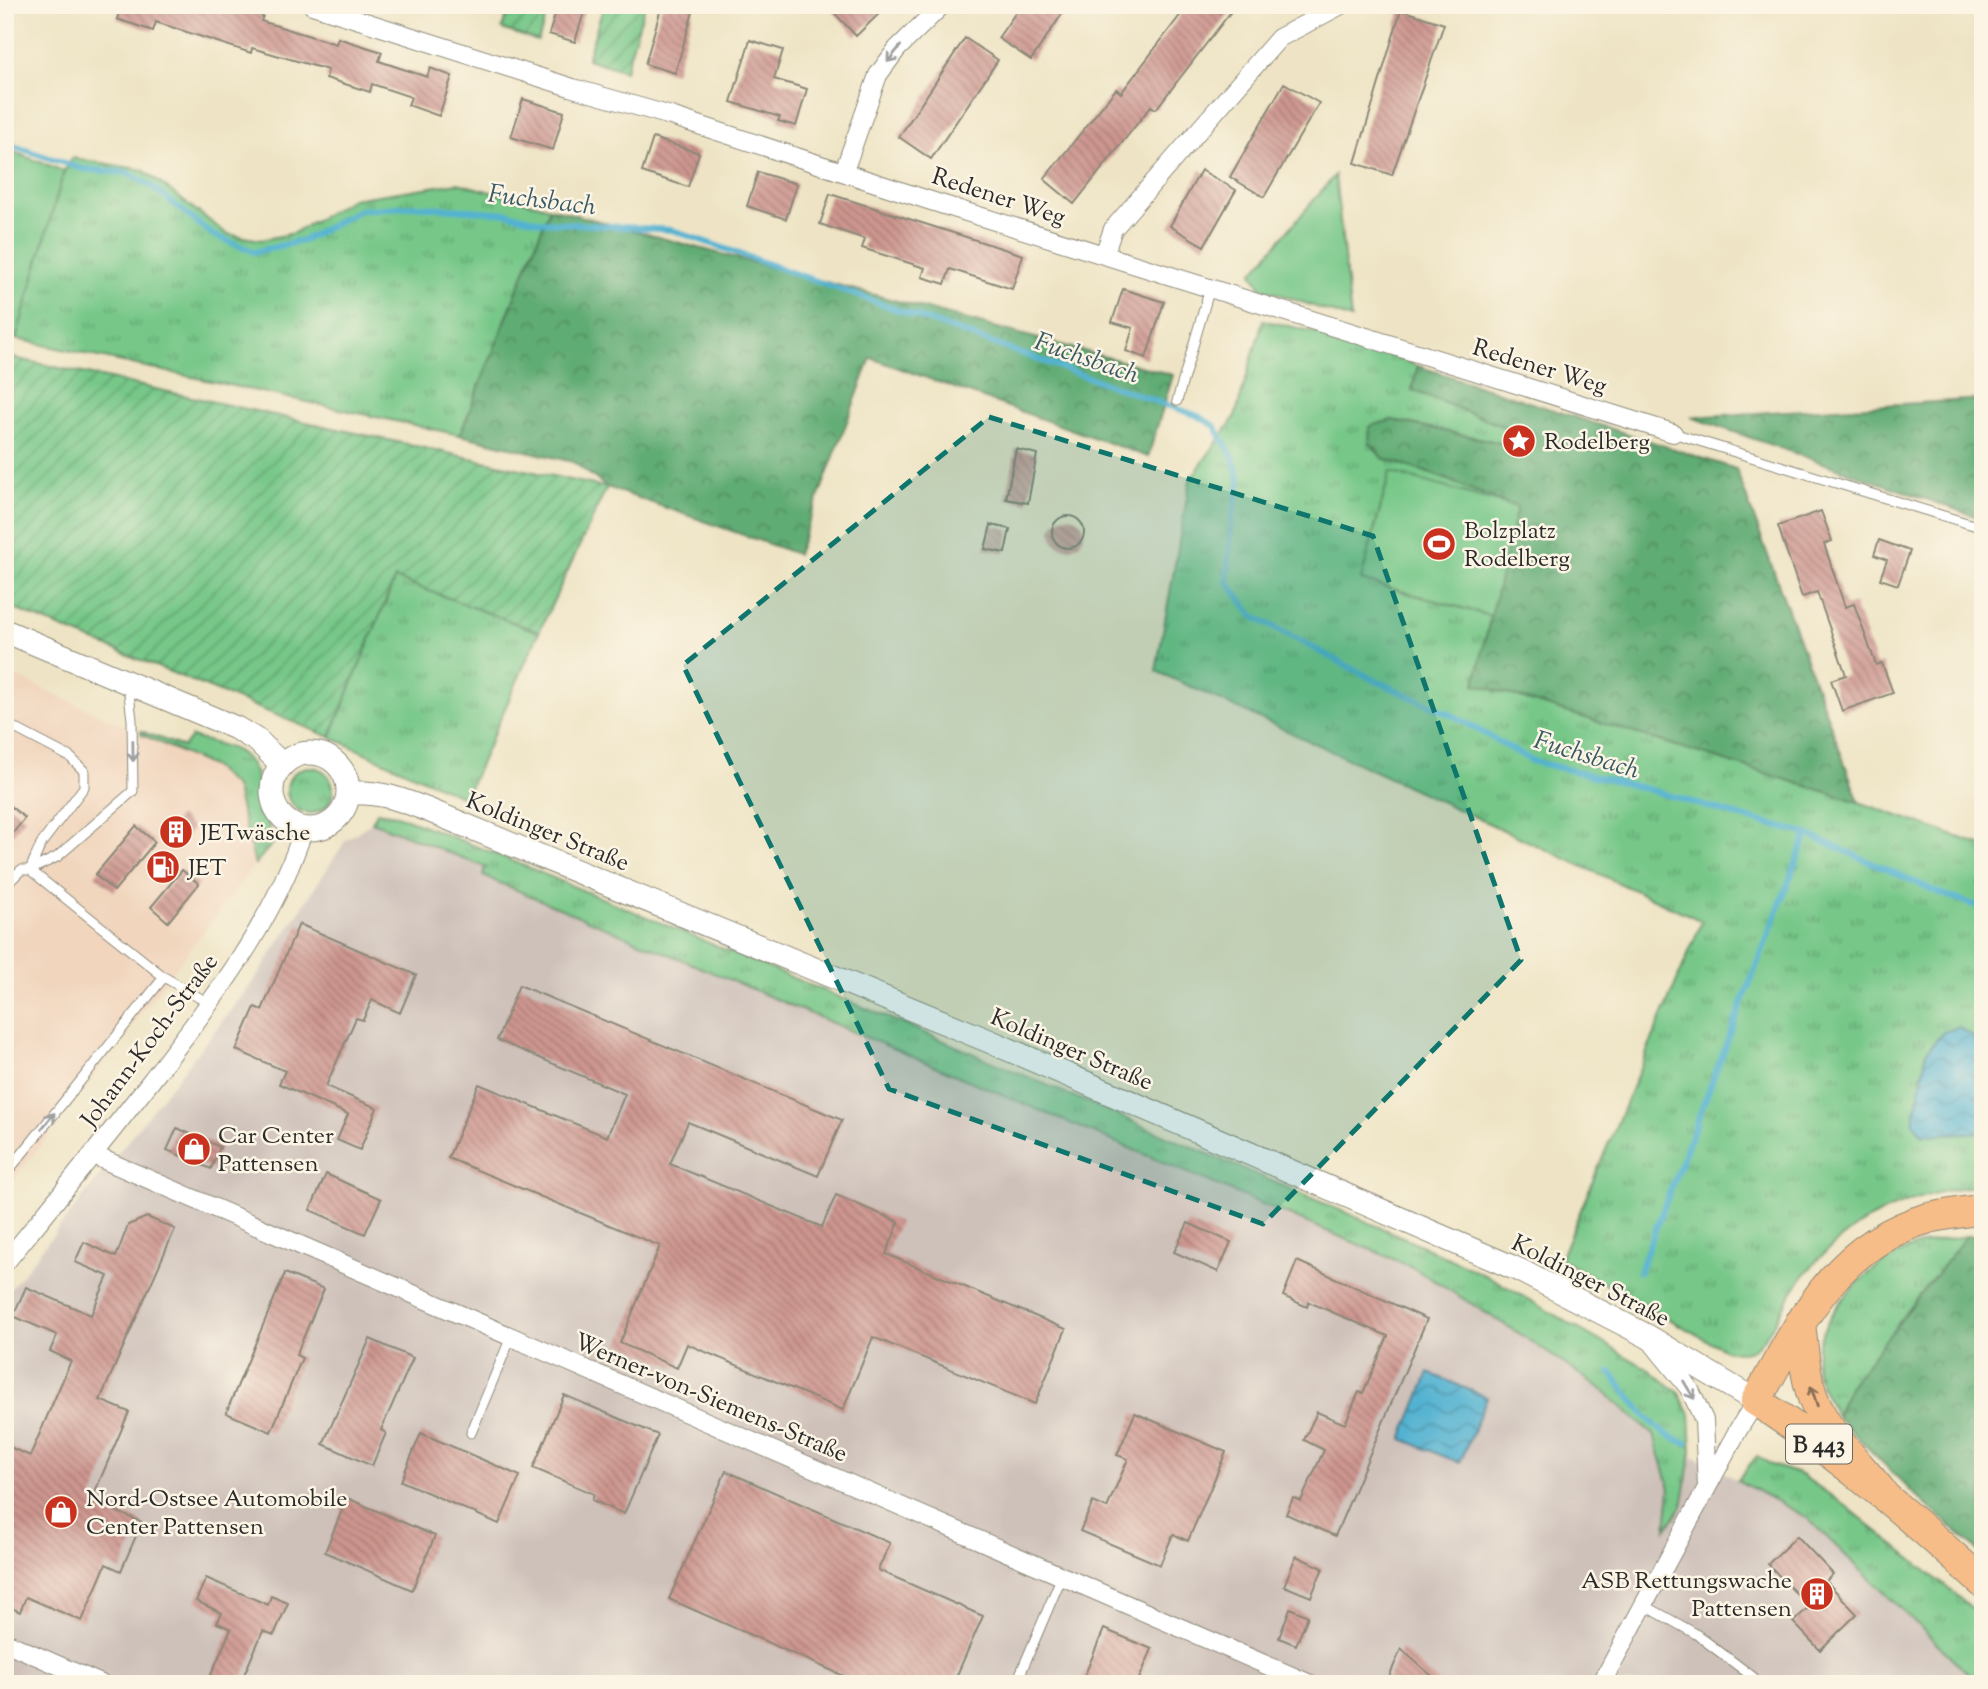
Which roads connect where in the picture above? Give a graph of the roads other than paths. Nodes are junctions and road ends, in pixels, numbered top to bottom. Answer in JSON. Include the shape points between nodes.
{"nodes":[{"id":1,"x":312,"y":5,"type":"edge"},
{"id":2,"x":942,"y":5,"type":"edge"},
{"id":3,"x":1334,"y":8,"type":"edge"},
{"id":4,"x":844,"y":171,"type":"junction"},
{"id":5,"x":1104,"y":255,"type":"junction"},
{"id":6,"x":1210,"y":288,"type":"junction"},
{"id":7,"x":1177,"y":401,"type":"dead end"},
{"id":8,"x":1673,"y":433,"type":"joint"},
{"id":9,"x":1983,"y":528,"type":"edge"},
{"id":10,"x":5,"y":631,"type":"edge"},
{"id":11,"x":128,"y":683,"type":"junction"},
{"id":12,"x":5,"y":723,"type":"edge"},
{"id":13,"x":282,"y":765,"type":"junction"},
{"id":14,"x":348,"y":793,"type":"junction"},
{"id":15,"x":304,"y":828,"type":"junction"},
{"id":16,"x":30,"y":870,"type":"junction"},
{"id":17,"x":5,"y":886,"type":"edge"},
{"id":18,"x":164,"y":977,"type":"junction"},
{"id":19,"x":210,"y":1004,"type":"junction"},
{"id":20,"x":93,"y":1155,"type":"junction"},
{"id":21,"x":5,"y":1175,"type":"edge"},
{"id":22,"x":1982,"y":1210,"type":"edge"},
{"id":23,"x":5,"y":1263,"type":"edge"},
{"id":24,"x":1800,"y":1323,"type":"junction"},
{"id":25,"x":1647,"y":1336,"type":"junction"},
{"id":26,"x":511,"y":1337,"type":"junction"},
{"id":27,"x":1756,"y":1401,"type":"junction"},
{"id":28,"x":471,"y":1433,"type":"dead end"},
{"id":29,"x":1707,"y":1487,"type":"junction"},
{"id":30,"x":1881,"y":1491,"type":"junction"},
{"id":31,"x":1062,"y":1576,"type":"junction"},
{"id":32,"x":1983,"y":1583,"type":"edge"},
{"id":33,"x":1644,"y":1605,"type":"junction"},
{"id":34,"x":5,"y":1642,"type":"edge"},
{"id":35,"x":1753,"y":1677,"type":"dead end"},
{"id":36,"x":101,"y":1684,"type":"edge"},
{"id":37,"x":1016,"y":1684,"type":"edge"},
{"id":38,"x":1310,"y":1684,"type":"edge"},
{"id":39,"x":1601,"y":1684,"type":"edge"}],
"edges":[{"from":1,"to":4,"type":"street","name":"Redener Weg"},
{"from":2,"to":4,"type":"street","one_way":true,"via":[[897,49],[878,75]]},
{"from":3,"to":5,"type":"street","via":[[1279,38],[1114,229]]},
{"from":4,"to":5,"type":"street","name":"Redener Weg"},
{"from":5,"to":6,"type":"street","name":"Redener Weg"},
{"from":6,"to":7,"type":"lane"},
{"from":6,"to":8,"type":"street","name":"Redener Weg"},
{"from":8,"to":9,"type":"lane"},
{"from":10,"to":11,"type":"street"},
{"from":11,"to":13,"type":"street","via":[[236,728],[258,741]]},
{"from":11,"to":16,"type":"lane","one_way":true,"via":[[134,792],[57,857]]},
{"from":12,"to":16,"type":"lane","via":[[70,757],[84,771],[84,787],[41,844]]},
{"from":13,"to":14,"type":"street","via":[[303,754],[325,756],[342,771]]},
{"from":13,"to":15,"type":"street","via":[[272,787],[274,803],[289,823]]},
{"from":14,"to":15,"type":"street","via":[[334,821],[320,828]]},
{"from":14,"to":25,"type":"street","name":"Koldinger Straße","via":[[398,798],[989,1041],[1519,1270]]},
{"from":15,"to":19,"type":"street","name":"Johann-Koch-Straße","via":[[273,905]]},
{"from":16,"to":17,"type":"lane","via":[[21,870]]},
{"from":16,"to":18,"type":"lane"},
{"from":18,"to":19,"type":"lane"},
{"from":21,"to":18,"type":"lane","one_way":true},
{"from":19,"to":20,"type":"street","name":"Johann-Koch-Straße"},
{"from":20,"to":23,"type":"street","name":"Johann-Koch-Straße"},
{"from":20,"to":26,"type":"street","name":"Werner-von-Siemens-Straße"},
{"from":22,"to":24,"type":"main road","via":[[1927,1219],[1878,1241],[1832,1279]]},
{"from":24,"to":27,"type":"main road"},
{"from":30,"to":24,"type":"main road","one_way":true,"via":[[1824,1420],[1813,1398]]},
{"from":25,"to":27,"type":"street","name":"Koldinger Straße"},
{"from":25,"to":29,"type":"street","one_way":true,"via":[[1689,1388],[1704,1420]]},
{"from":26,"to":28,"type":"lane"},
{"from":26,"to":31,"type":"street","name":"Werner-von-Siemens-Straße"},
{"from":27,"to":29,"type":"street"},
{"from":27,"to":30,"type":"main road","number":"B 443"},
{"from":29,"to":33,"type":"street"},
{"from":30,"to":32,"type":"main road","number":"B 443"},
{"from":31,"to":37,"type":"lane"},
{"from":31,"to":38,"type":"street","name":"Werner-von-Siemens-Straße"},
{"from":33,"to":35,"type":"lane","via":[[1696,1634]]},
{"from":33,"to":39,"type":"street"},
{"from":34,"to":36,"type":"street"}]}
